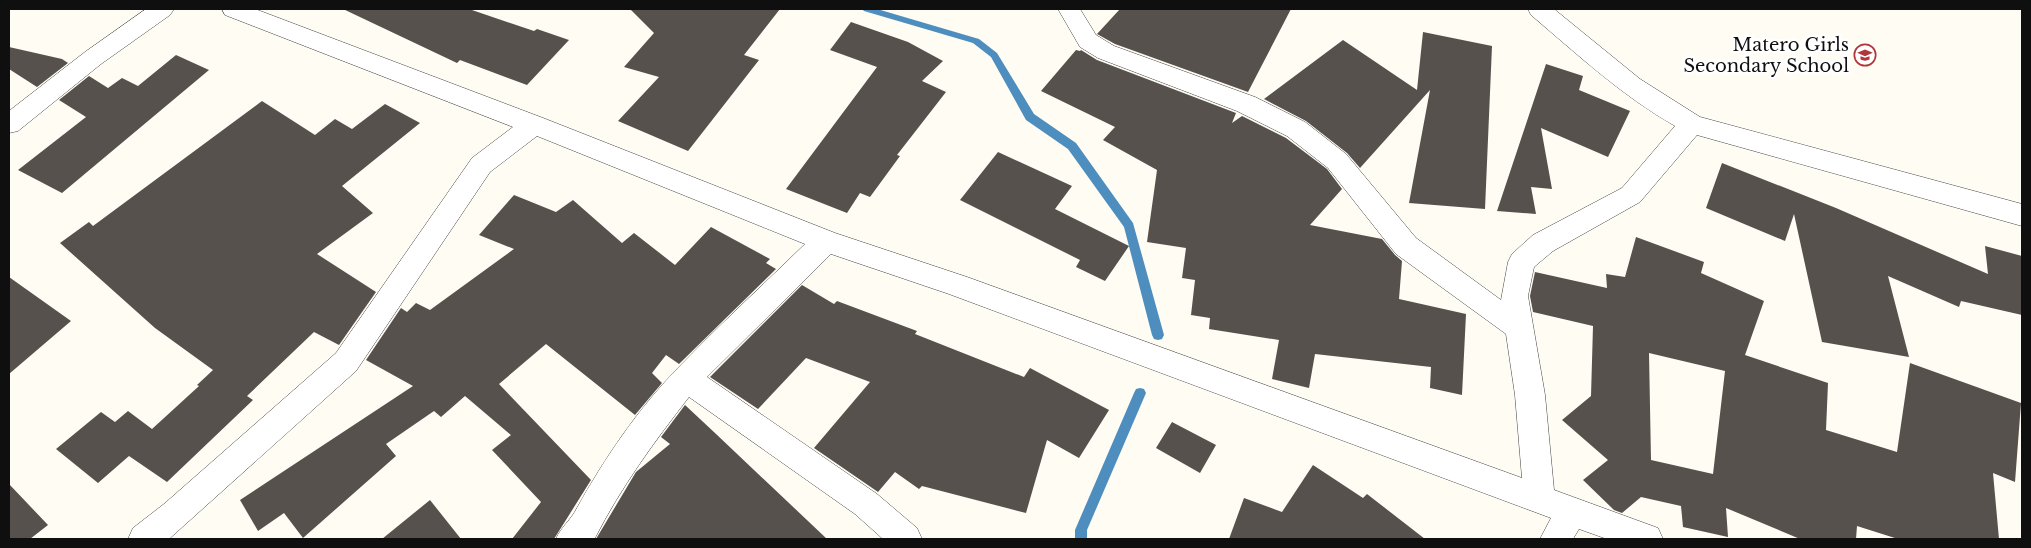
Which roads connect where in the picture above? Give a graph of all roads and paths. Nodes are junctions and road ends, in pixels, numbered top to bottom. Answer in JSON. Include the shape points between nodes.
{"nodes":[{"id":1,"x":162,"y":9,"type":"edge"},
{"id":2,"x":233,"y":9,"type":"edge"},
{"id":3,"x":1070,"y":9,"type":"edge"},
{"id":4,"x":1539,"y":9,"type":"edge"},
{"id":5,"x":9,"y":124,"type":"edge"},
{"id":6,"x":1692,"y":124,"type":"junction"},
{"id":7,"x":534,"y":125,"type":"junction"},
{"id":8,"x":2022,"y":215,"type":"edge"},
{"id":9,"x":826,"y":241,"type":"junction"},
{"id":10,"x":1519,"y":328,"type":"junction"},
{"id":11,"x":686,"y":378,"type":"junction"},
{"id":12,"x":1540,"y":499,"type":"junction"},
{"id":13,"x":1572,"y":512,"type":"junction"},
{"id":14,"x":144,"y":539,"type":"edge"},
{"id":15,"x":572,"y":539,"type":"edge"},
{"id":16,"x":906,"y":539,"type":"edge"},
{"id":17,"x":1556,"y":539,"type":"edge"},
{"id":18,"x":1647,"y":539,"type":"edge"}],
"edges":[{"from":1,"to":5,"type":"street"},
{"from":2,"to":7,"type":"street"},
{"from":3,"to":10,"type":"street","via":[[1088,41],[1106,52],[1246,104],[1296,129],[1337,161],[1406,246]]},
{"from":4,"to":6,"type":"street","via":[[1620,76],[1667,111]]},
{"from":6,"to":8,"type":"street"},
{"from":6,"to":10,"type":"street","via":[[1631,195],[1543,243],[1522,262],[1514,296]]},
{"from":7,"to":9,"type":"street"},
{"from":7,"to":14,"type":"street","via":[[481,165],[346,362]]},
{"from":9,"to":11,"type":"street"},
{"from":9,"to":12,"type":"street","via":[[957,285]]},
{"from":10,"to":12,"type":"street","via":[[1530,395]]},
{"from":11,"to":15,"type":"street","via":[[647,427],[602,493],[584,527]]},
{"from":11,"to":16,"type":"street","via":[[866,504]]},
{"from":12,"to":13,"type":"street"},
{"from":13,"to":17,"type":"street"},
{"from":13,"to":18,"type":"street"}]}
